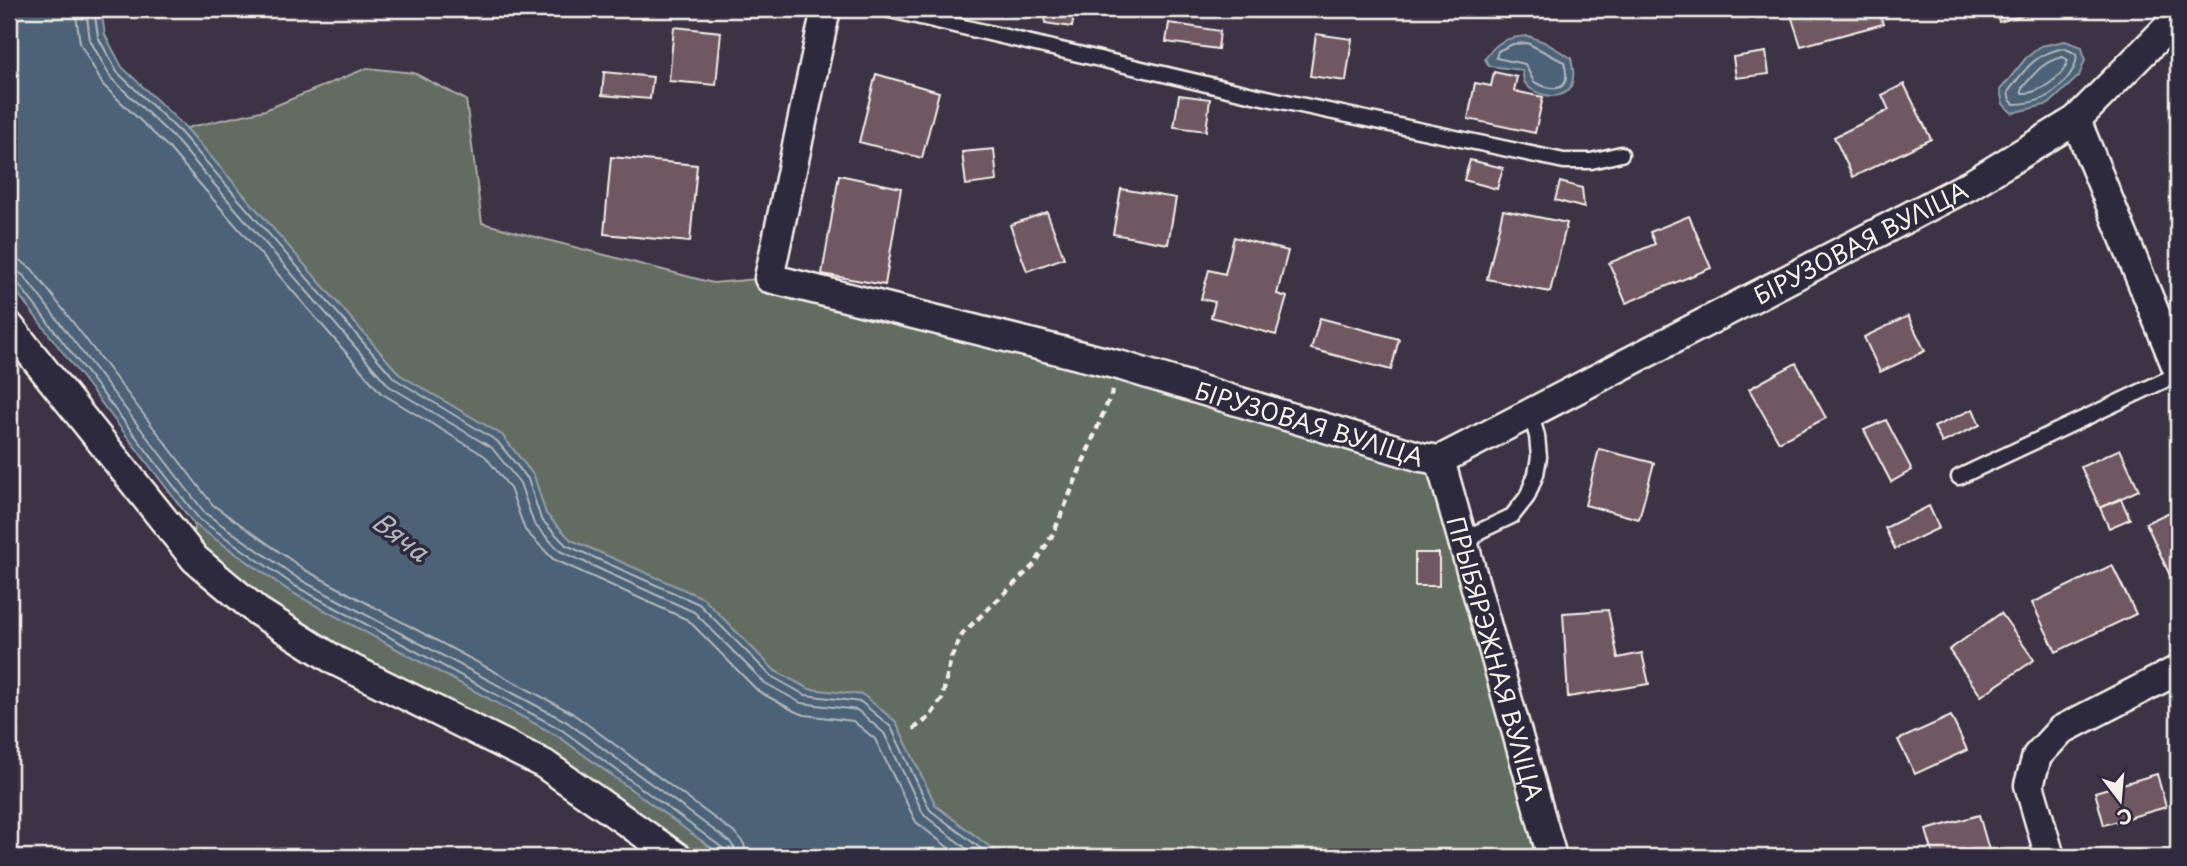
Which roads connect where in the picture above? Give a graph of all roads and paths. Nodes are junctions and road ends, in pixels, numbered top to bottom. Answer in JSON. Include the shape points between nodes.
{"nodes":[{"id":1,"x":826,"y":9,"type":"edge"},
{"id":2,"x":886,"y":9,"type":"edge"},
{"id":3,"x":2178,"y":16,"type":"edge"},
{"id":4,"x":2076,"y":120,"type":"junction"},
{"id":5,"x":1621,"y":154,"type":"dead end"},
{"id":6,"x":9,"y":326,"type":"edge"},
{"id":7,"x":1122,"y":366,"type":"junction"},
{"id":8,"x":2178,"y":372,"type":"edge"},
{"id":9,"x":1530,"y":412,"type":"junction"},
{"id":10,"x":1440,"y":460,"type":"junction"},
{"id":11,"x":1959,"y":477,"type":"dead end"},
{"id":12,"x":1465,"y":550,"type":"junction"},
{"id":13,"x":2178,"y":670,"type":"edge"},
{"id":14,"x":913,"y":729,"type":"dead end"},
{"id":15,"x":677,"y":857,"type":"edge"},
{"id":16,"x":1552,"y":857,"type":"edge"},
{"id":17,"x":2050,"y":857,"type":"edge"}],
"edges":[{"from":1,"to":7,"type":"street","name":"БІРУЗОВАЯ ВУЛІЦА","via":[[769,278]]},
{"from":2,"to":5,"type":"lane","via":[[1253,95],[1564,161]]},
{"from":3,"to":4,"type":"street","name":"БІРУЗОВАЯ ВУЛІЦА"},
{"from":4,"to":8,"type":"street"},
{"from":4,"to":9,"type":"street","name":"БІРУЗОВАЯ ВУЛІЦА","via":[[1970,185]]},
{"from":6,"to":15,"type":"street","via":[[195,559],[257,611],[336,662],[544,764]]},
{"from":7,"to":10,"type":"street","name":"БІРУЗОВАЯ ВУЛІЦА"},
{"from":7,"to":14,"type":"path","via":[[1054,532],[1035,564],[963,633],[951,658],[942,698],[929,718]]},
{"from":8,"to":11,"type":"lane"},
{"from":9,"to":10,"type":"street","name":"БІРУЗОВАЯ ВУЛІЦА"},
{"from":9,"to":12,"type":"lane","via":[[1539,457],[1527,497],[1512,516],[1478,532]]},
{"from":10,"to":12,"type":"street","name":"ПРЫБЯРЭЖНАЯ ВУЛІЦА"},
{"from":12,"to":16,"type":"street","name":"ПРЫБЯРЭЖНАЯ ВУЛІЦА"},
{"from":13,"to":17,"type":"street","via":[[2061,730],[2037,756],[2029,785]]}]}
